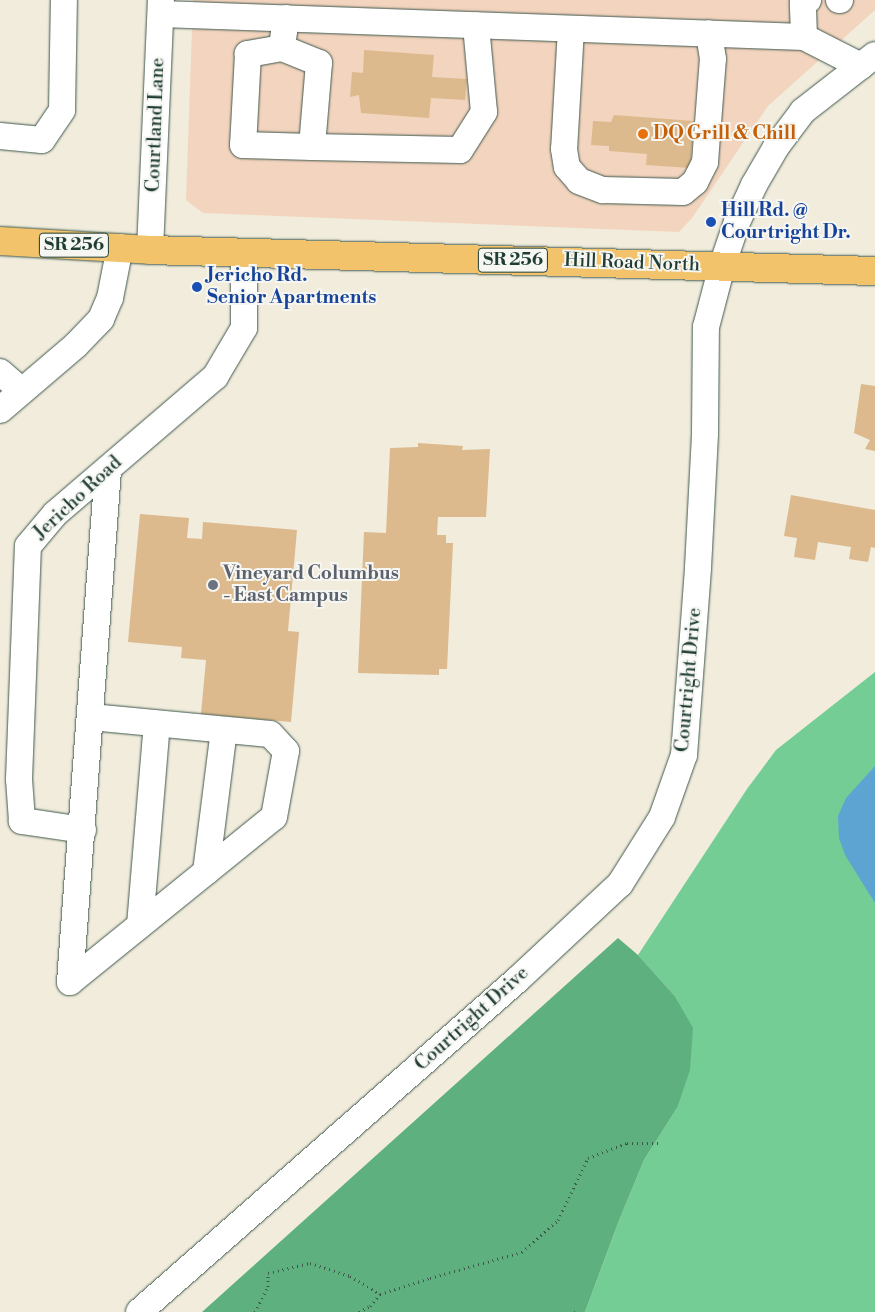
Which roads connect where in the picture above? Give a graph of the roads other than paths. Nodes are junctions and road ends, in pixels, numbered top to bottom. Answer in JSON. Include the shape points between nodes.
{"nodes":[{"id":1,"x":64,"y":0,"type":"edge"},
{"id":2,"x":808,"y":0,"type":"edge"},
{"id":3,"x":161,"y":7,"type":"edge"},
{"id":4,"x":286,"y":18,"type":"junction"},
{"id":5,"x":476,"y":25,"type":"junction"},
{"id":6,"x":570,"y":29,"type":"junction"},
{"id":7,"x":709,"y":33,"type":"junction"},
{"id":8,"x":804,"y":37,"type":"junction"},
{"id":9,"x":282,"y":48,"type":"junction"},
{"id":10,"x":868,"y":61,"type":"edge"},
{"id":11,"x":0,"y":136,"type":"edge"},
{"id":12,"x":312,"y":147,"type":"junction"},
{"id":13,"x":0,"y":241,"type":"edge"},
{"id":14,"x":120,"y":247,"type":"junction"},
{"id":15,"x":150,"y":250,"type":"junction"},
{"id":16,"x":244,"y":252,"type":"junction"},
{"id":17,"x":722,"y":266,"type":"junction"},
{"id":18,"x":875,"y":271,"type":"edge"},
{"id":19,"x":0,"y":372,"type":"edge"},
{"id":20,"x":22,"y":391,"type":"junction"},
{"id":21,"x":0,"y":410,"type":"edge"},
{"id":22,"x":108,"y":469,"type":"junction"},
{"id":23,"x":91,"y":718,"type":"junction"},
{"id":24,"x":158,"y":724,"type":"junction"},
{"id":25,"x":224,"y":730,"type":"junction"},
{"id":26,"x":83,"y":830,"type":"junction"},
{"id":27,"x":206,"y":872,"type":"junction"},
{"id":28,"x":140,"y":926,"type":"junction"},
{"id":29,"x":139,"y":1312,"type":"edge"}],
"edges":[{"from":1,"to":11,"type":"street","via":[[62,110],[42,140]]},
{"from":2,"to":8,"type":"street","via":[[803,3]]},
{"from":3,"to":4,"type":"street"},
{"from":3,"to":15,"type":"street","name":"Courtland Lane"},
{"from":4,"to":5,"type":"street"},
{"from":4,"to":9,"type":"street"},
{"from":5,"to":6,"type":"street"},
{"from":5,"to":12,"type":"street","via":[[484,112],[460,150]]},
{"from":6,"to":7,"type":"street"},
{"from":6,"to":7,"type":"street","via":[[564,149],[567,167],[579,181],[604,190],[683,192],[695,182],[705,162],[713,59]]},
{"from":7,"to":8,"type":"street"},
{"from":8,"to":10,"type":"street"},
{"from":9,"to":12,"type":"street","via":[[319,62]]},
{"from":9,"to":12,"type":"street","via":[[248,54],[243,145]]},
{"from":10,"to":17,"type":"street","name":"Courtright Drive","via":[[803,111],[776,147],[741,215]]},
{"from":13,"to":14,"type":"main road","name":"Hill Road North","number":"SR 256"},
{"from":14,"to":15,"type":"main road","name":"Hill Road North","number":"SR 256"},
{"from":14,"to":20,"type":"street","via":[[110,298],[101,320]]},
{"from":15,"to":16,"type":"main road","name":"Hill Road North","number":"SR 256"},
{"from":16,"to":17,"type":"main road","name":"Hill Road North","number":"SR 256"},
{"from":16,"to":22,"type":"street","name":"Jericho Road","via":[[244,328],[216,377]]},
{"from":17,"to":18,"type":"main road","name":"Hill Road North","number":"SR 256"},
{"from":17,"to":29,"type":"street","name":"Courtright Drive","via":[[706,327],[699,548],[684,755],[662,817],[620,884],[517,980]]},
{"from":19,"to":20,"type":"street"},
{"from":20,"to":21,"type":"street"},
{"from":22,"to":23,"type":"street"},
{"from":22,"to":26,"type":"street","name":"Jericho Road","via":[[55,514],[28,546],[19,779],[22,821]]},
{"from":23,"to":24,"type":"street"},
{"from":23,"to":26,"type":"street"},
{"from":24,"to":25,"type":"street"},
{"from":24,"to":28,"type":"street"},
{"from":25,"to":27,"type":"street"},
{"from":25,"to":27,"type":"street","via":[[270,734],[286,751],[274,817]]},
{"from":26,"to":28,"type":"street","via":[[70,982]]},
{"from":27,"to":28,"type":"street"}]}
